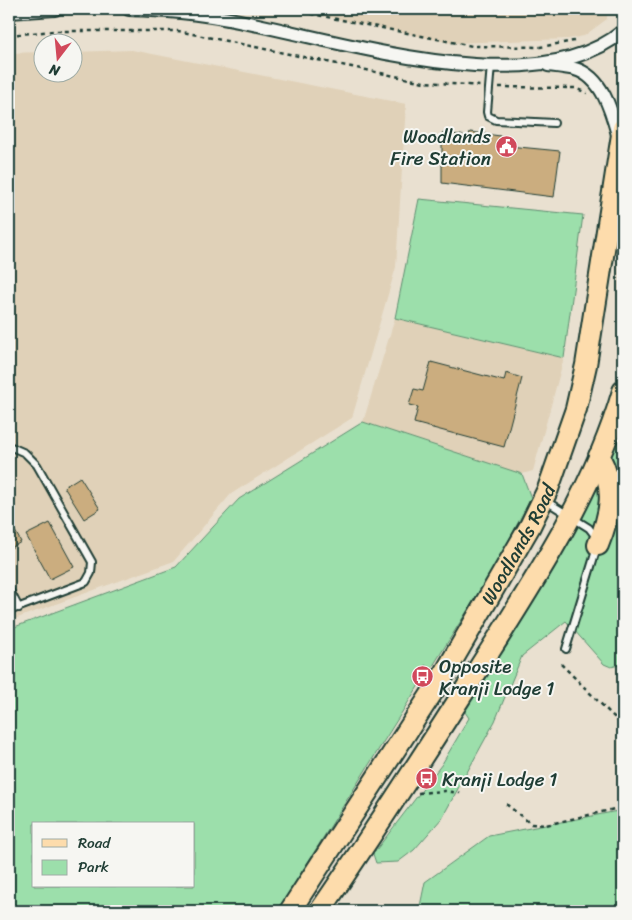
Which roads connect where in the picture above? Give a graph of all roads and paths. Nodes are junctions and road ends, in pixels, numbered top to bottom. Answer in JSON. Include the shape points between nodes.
{"nodes":[{"id":1,"x":55,"y":9,"type":"edge"},
{"id":2,"x":129,"y":9,"type":"edge"},
{"id":3,"x":287,"y":9,"type":"edge"},
{"id":4,"x":9,"y":12,"type":"edge"},
{"id":5,"x":222,"y":13,"type":"edge"},
{"id":6,"x":623,"y":31,"type":"edge"},
{"id":7,"x":9,"y":35,"type":"edge"},
{"id":8,"x":581,"y":39,"type":"dead end"},
{"id":9,"x":540,"y":64,"type":"junction"},
{"id":10,"x":491,"y":65,"type":"junction"},
{"id":11,"x":489,"y":87,"type":"junction"},
{"id":12,"x":592,"y":95,"type":"dead end"},
{"id":13,"x":554,"y":123,"type":"dead end"},
{"id":14,"x":622,"y":136,"type":"edge"},
{"id":15,"x":620,"y":177,"type":"edge"},
{"id":16,"x":623,"y":391,"type":"edge"},
{"id":17,"x":9,"y":446,"type":"edge"},
{"id":18,"x":599,"y":456,"type":"junction"},
{"id":19,"x":543,"y":499,"type":"junction"},
{"id":20,"x":570,"y":517,"type":"junction"},
{"id":21,"x":598,"y":545,"type":"junction"},
{"id":22,"x":9,"y":588,"type":"edge"},
{"id":23,"x":20,"y":608,"type":"junction"},
{"id":24,"x":9,"y":611,"type":"edge"},
{"id":25,"x":566,"y":649,"type":"dead end"},
{"id":26,"x":560,"y":664,"type":"dead end"},
{"id":27,"x":623,"y":726,"type":"edge"},
{"id":28,"x":422,"y":793,"type":"dead end"},
{"id":29,"x":460,"y":793,"type":"dead end"},
{"id":30,"x":506,"y":804,"type":"dead end"},
{"id":31,"x":623,"y":807,"type":"edge"},
{"id":32,"x":290,"y":911,"type":"edge"},
{"id":33,"x":320,"y":911,"type":"edge"}],
"edges":[{"from":1,"to":4,"type":"street"},
{"from":2,"to":5,"type":"street"},
{"from":3,"to":8,"type":"path","via":[[472,46],[540,47]]},
{"from":5,"to":10,"type":"street","via":[[431,61]]},
{"from":6,"to":9,"type":"street","via":[[596,50]]},
{"from":7,"to":11,"type":"path","via":[[54,31],[178,31],[424,82]]},
{"from":9,"to":10,"type":"street"},
{"from":9,"to":14,"type":"street","via":[[576,69],[598,85]]},
{"from":10,"to":11,"type":"lane"},
{"from":11,"to":12,"type":"path","via":[[575,88]]},
{"from":11,"to":13,"type":"lane","via":[[488,116],[496,120]]},
{"from":14,"to":15,"type":"main road","name":"Woodlands Road"},
{"from":15,"to":19,"type":"main road","name":"Woodlands Road","via":[[576,408]]},
{"from":16,"to":18,"type":"main road","name":"Woodlands Road"},
{"from":17,"to":23,"type":"lane","via":[[24,453],[37,465],[92,562],[86,582]]},
{"from":18,"to":20,"type":"main road","name":"Woodlands Road"},
{"from":18,"to":21,"type":"main road","via":[[606,469],[611,498]]},
{"from":19,"to":20,"type":"lane"},
{"from":19,"to":32,"type":"main road","name":"Woodlands Road","via":[[445,673]]},
{"from":20,"to":21,"type":"lane","via":[[594,532]]},
{"from":20,"to":33,"type":"main road","name":"Woodlands Road","via":[[416,769]]},
{"from":21,"to":25,"type":"lane"},
{"from":22,"to":23,"type":"lane"},
{"from":23,"to":24,"type":"lane"},
{"from":26,"to":27,"type":"path"},
{"from":28,"to":29,"type":"path"},
{"from":30,"to":31,"type":"path","via":[[531,824],[546,825]]}]}
